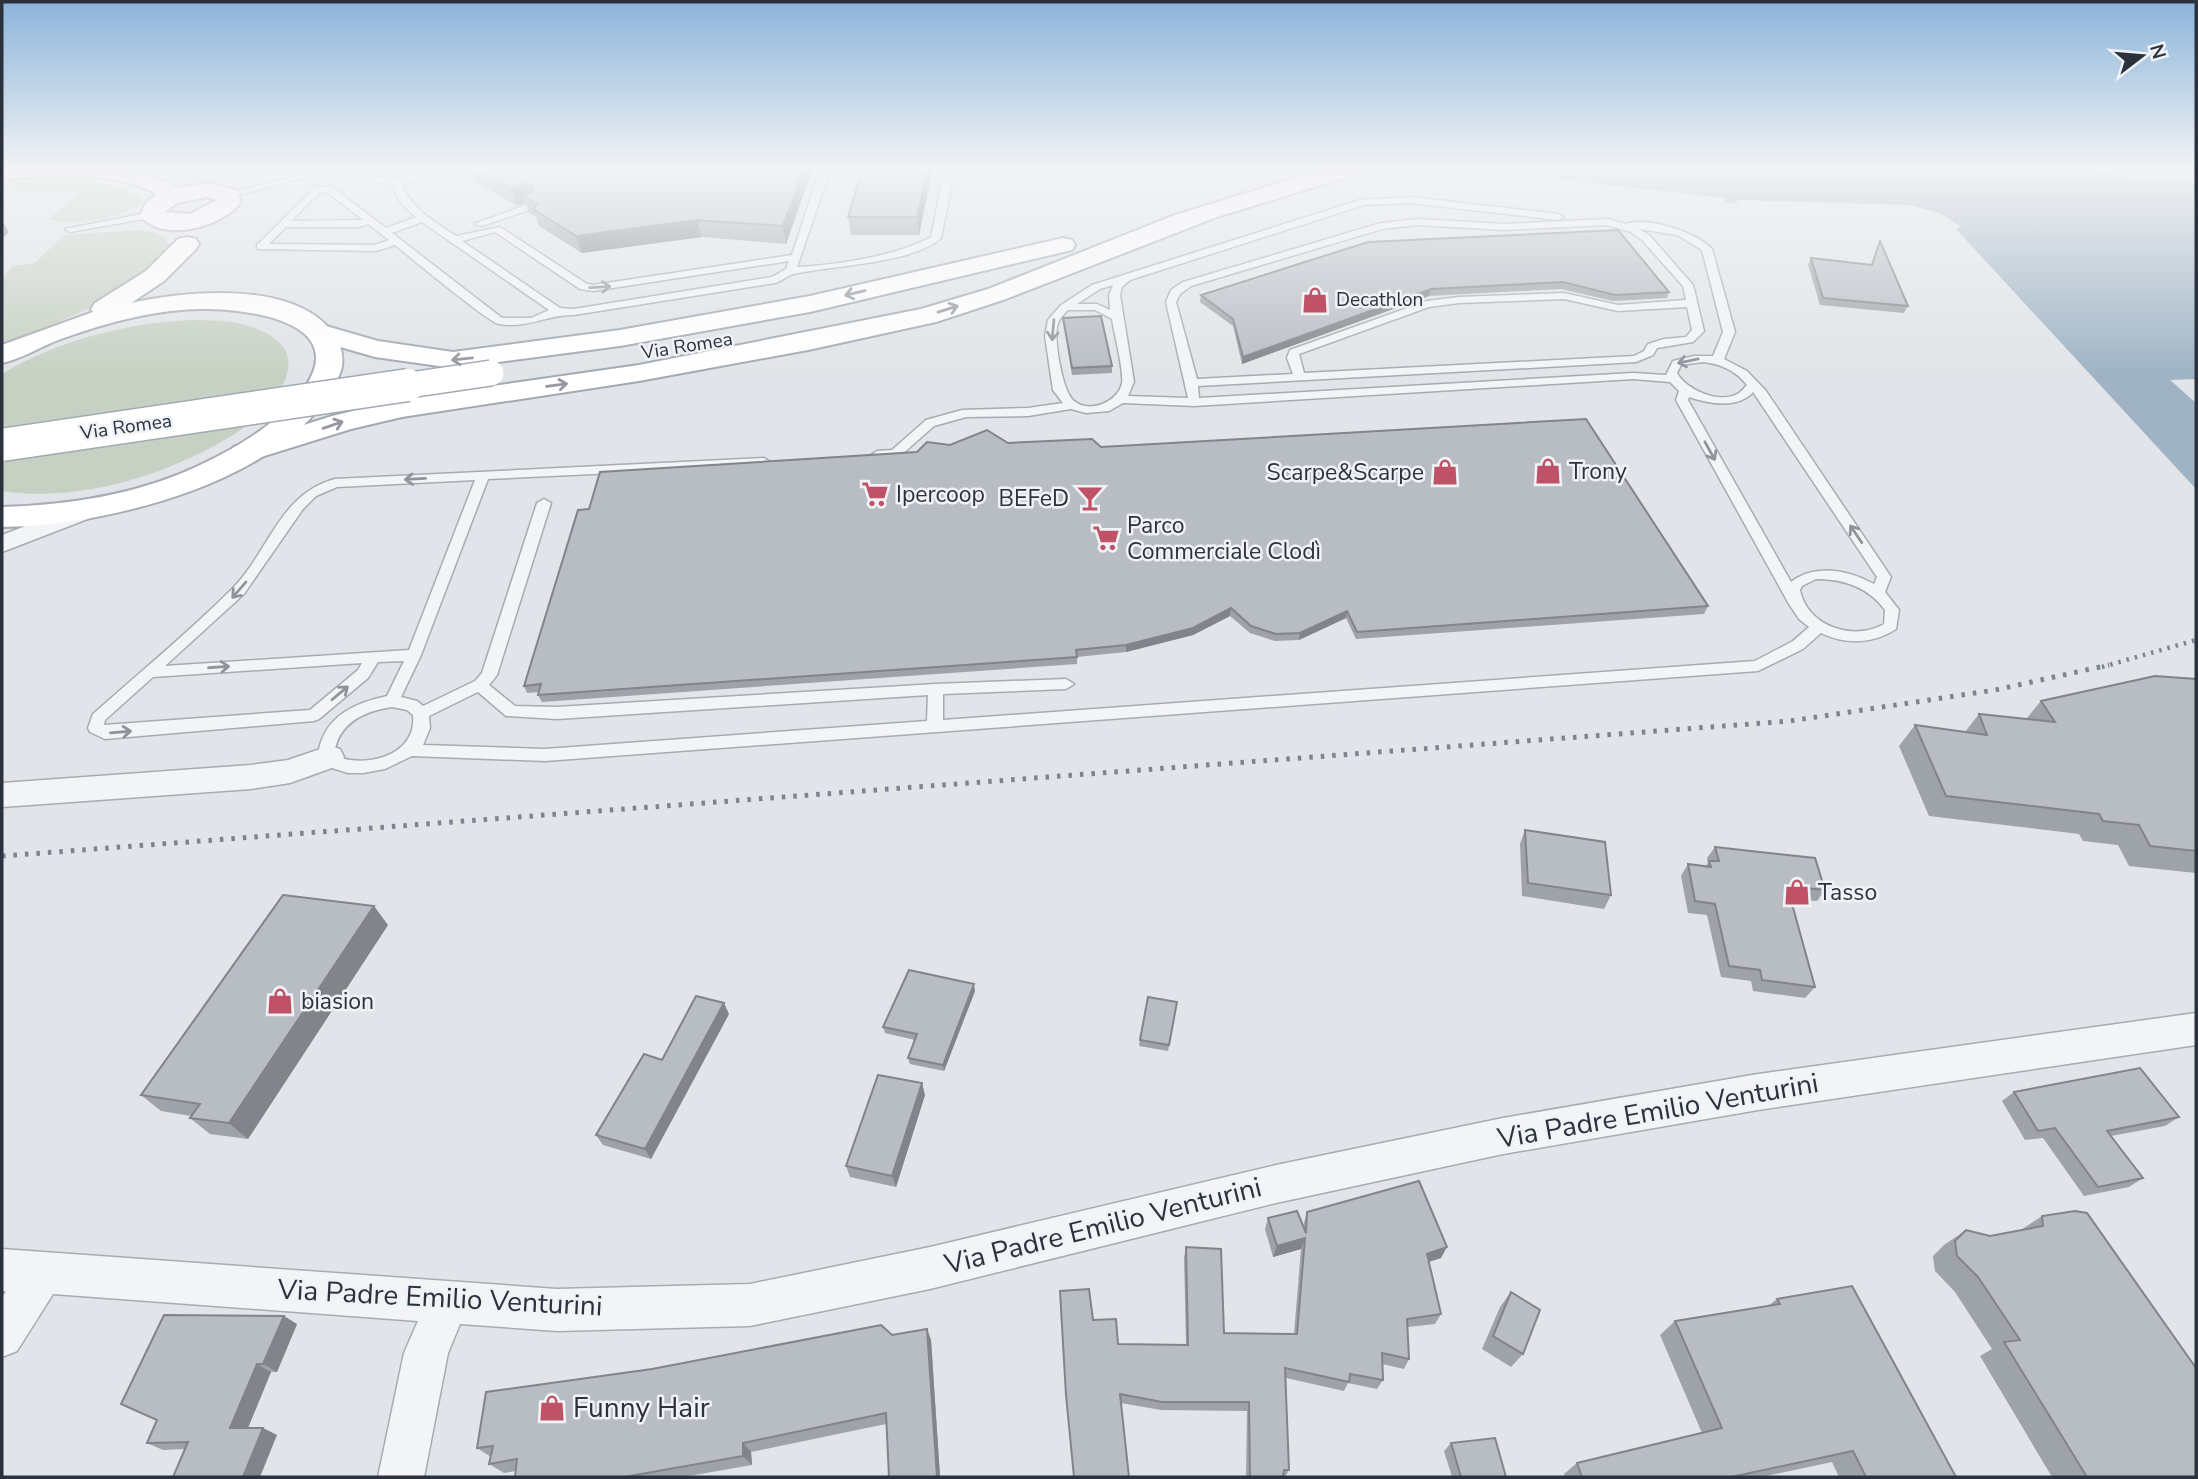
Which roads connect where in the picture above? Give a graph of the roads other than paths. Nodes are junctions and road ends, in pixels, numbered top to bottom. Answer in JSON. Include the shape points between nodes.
{"nodes":[{"id":1,"x":186,"y":236,"type":"edge"},
{"id":2,"x":190,"y":236,"type":"edge"},
{"id":3,"x":272,"y":236,"type":"edge"},
{"id":4,"x":390,"y":236,"type":"edge"},
{"id":5,"x":447,"y":236,"type":"edge"},
{"id":6,"x":455,"y":236,"type":"edge"},
{"id":7,"x":460,"y":236,"type":"edge"},
{"id":8,"x":508,"y":236,"type":"edge"},
{"id":9,"x":803,"y":236,"type":"edge"},
{"id":10,"x":936,"y":236,"type":"edge"},
{"id":11,"x":1095,"y":236,"type":"edge"},
{"id":12,"x":1130,"y":236,"type":"edge"},
{"id":13,"x":1148,"y":236,"type":"edge"},
{"id":14,"x":1257,"y":236,"type":"edge"},
{"id":15,"x":1347,"y":236,"type":"edge"},
{"id":16,"x":1643,"y":236,"type":"edge"},
{"id":17,"x":1688,"y":236,"type":"edge"},
{"id":18,"x":450,"y":238,"type":"junction"},
{"id":19,"x":397,"y":241,"type":"junction"},
{"id":20,"x":796,"y":257,"type":"junction"},
{"id":21,"x":1158,"y":268,"type":"junction"},
{"id":22,"x":790,"y":271,"type":"junction"},
{"id":23,"x":684,"y":275,"type":"junction"},
{"id":24,"x":1128,"y":277,"type":"junction"},
{"id":25,"x":1186,"y":284,"type":"junction"},
{"id":26,"x":689,"y":295,"type":"junction"},
{"id":27,"x":240,"y":301,"type":"junction"},
{"id":28,"x":1693,"y":303,"type":"junction"},
{"id":29,"x":1065,"y":307,"type":"junction"},
{"id":30,"x":557,"y":311,"type":"junction"},
{"id":31,"x":1117,"y":317,"type":"junction"},
{"id":32,"x":66,"y":327,"type":"junction"},
{"id":33,"x":319,"y":332,"type":"junction"},
{"id":34,"x":2,"y":355,"type":"edge"},
{"id":35,"x":1717,"y":361,"type":"junction"},
{"id":36,"x":1300,"y":377,"type":"junction"},
{"id":37,"x":1672,"y":379,"type":"junction"},
{"id":38,"x":1192,"y":383,"type":"junction"},
{"id":39,"x":1751,"y":387,"type":"junction"},
{"id":40,"x":1685,"y":390,"type":"junction"},
{"id":41,"x":1121,"y":399,"type":"junction"},
{"id":42,"x":1194,"y":402,"type":"junction"},
{"id":43,"x":1071,"y":405,"type":"junction"},
{"id":44,"x":2,"y":445,"type":"edge"},
{"id":45,"x":245,"y":453,"type":"junction"},
{"id":46,"x":858,"y":456,"type":"edge"},
{"id":47,"x":774,"y":461,"type":"edge"},
{"id":48,"x":483,"y":476,"type":"junction"},
{"id":49,"x":544,"y":503,"type":"dead end"},
{"id":50,"x":90,"y":509,"type":"junction"},
{"id":51,"x":2,"y":517,"type":"edge"},
{"id":52,"x":2,"y":544,"type":"edge"},
{"id":53,"x":1878,"y":593,"type":"junction"},
{"id":54,"x":1793,"y":598,"type":"junction"},
{"id":55,"x":1820,"y":626,"type":"junction"},
{"id":56,"x":414,"y":655,"type":"junction"},
{"id":57,"x":373,"y":657,"type":"junction"},
{"id":58,"x":151,"y":672,"type":"junction"},
{"id":59,"x":1066,"y":684,"type":"dead end"},
{"id":60,"x":480,"y":685,"type":"junction"},
{"id":61,"x":936,"y":689,"type":"junction"},
{"id":62,"x":392,"y":701,"type":"junction"},
{"id":63,"x":421,"y":713,"type":"junction"},
{"id":64,"x":935,"y":728,"type":"junction"},
{"id":65,"x":407,"y":750,"type":"junction"},
{"id":66,"x":329,"y":757,"type":"junction"},
{"id":67,"x":2,"y":795,"type":"edge"},
{"id":68,"x":2196,"y":1029,"type":"edge"},
{"id":69,"x":2,"y":1270,"type":"edge"},
{"id":70,"x":43,"y":1272,"type":"junction"},
{"id":71,"x":448,"y":1301,"type":"junction"},
{"id":72,"x":2,"y":1336,"type":"edge"},
{"id":73,"x":401,"y":1477,"type":"edge"}],
"edges":[{"from":1,"to":32,"type":"main road","via":[[155,276]]},
{"from":2,"to":27,"type":"main road","via":[[198,273]]},
{"from":3,"to":19,"type":"lane","via":[[261,247],[376,248]]},
{"from":4,"to":19,"type":"lane"},
{"from":5,"to":18,"type":"lane"},
{"from":6,"to":18,"type":"lane"},
{"from":18,"to":7,"type":"lane","one_way":true},
{"from":8,"to":23,"type":"lane","one_way":true,"via":[[584,287]]},
{"from":9,"to":20,"type":"lane"},
{"from":10,"to":22,"type":"lane","via":[[932,242],[841,264]]},
{"from":11,"to":33,"type":"main road","one_way":true,"via":[[810,304],[620,338],[453,360],[375,349]]},
{"from":12,"to":44,"type":"main road","name":"Via Romea","bridge":true,"via":[[922,297],[737,338]]},
{"from":45,"to":13,"type":"main road","one_way":true,"via":[[402,408],[664,369],[927,316]]},
{"from":14,"to":21,"type":"lane"},
{"from":15,"to":25,"type":"lane"},
{"from":16,"to":28,"type":"lane","via":[[1688,285]]},
{"from":17,"to":35,"type":"lane","via":[[1707,249],[1728,332]]},
{"from":18,"to":30,"type":"lane"},
{"from":19,"to":30,"type":"lane","via":[[499,321],[532,321]]},
{"from":20,"to":22,"type":"lane"},
{"from":20,"to":23,"type":"lane"},
{"from":21,"to":24,"type":"lane"},
{"from":21,"to":25,"type":"lane"},
{"from":22,"to":26,"type":"lane","via":[[775,280]]},
{"from":23,"to":26,"type":"lane"},
{"from":24,"to":29,"type":"lane","via":[[1096,287]]},
{"from":24,"to":31,"type":"lane","via":[[1113,291]]},
{"from":25,"to":38,"type":"lane","via":[[1171,302]]},
{"from":26,"to":30,"type":"lane","via":[[590,311]]},
{"from":27,"to":32,"type":"main road","via":[[119,312]]},
{"from":27,"to":33,"type":"main road","via":[[297,316]]},
{"from":28,"to":36,"type":"lane","via":[[1618,308],[1552,296],[1427,304],[1294,352]]},
{"from":28,"to":36,"type":"lane","via":[[1695,337],[1664,342],[1636,359]]},
{"from":29,"to":31,"type":"lane","via":[[1097,307]]},
{"from":29,"to":43,"type":"lane","one_way":true,"via":[[1053,320],[1051,336],[1059,390]]},
{"from":31,"to":41,"type":"lane","via":[[1128,382]]},
{"from":32,"to":34,"type":"main road"},
{"from":33,"to":45,"type":"main road","via":[[329,357],[321,387],[292,420]]},
{"from":35,"to":37,"type":"lane","one_way":true,"via":[[1695,358],[1677,363]]},
{"from":35,"to":39,"type":"lane","via":[[1738,369]]},
{"from":36,"to":38,"type":"lane"},
{"from":37,"to":40,"type":"lane"},
{"from":37,"to":42,"type":"lane","via":[[1633,376]]},
{"from":38,"to":42,"type":"lane"},
{"from":39,"to":40,"type":"lane","via":[[1732,400]]},
{"from":53,"to":39,"type":"lane","one_way":true,"via":[[1884,577],[1762,393]]},
{"from":40,"to":54,"type":"lane","one_way":true,"via":[[1682,400]]},
{"from":41,"to":42,"type":"lane"},
{"from":41,"to":43,"type":"lane","via":[[1109,407]]},
{"from":43,"to":46,"type":"lane","via":[[1028,412],[966,413],[930,424],[895,454]]},
{"from":45,"to":50,"type":"main road","via":[[146,496]]},
{"from":47,"to":48,"type":"lane"},
{"from":48,"to":56,"type":"lane"},
{"from":48,"to":58,"type":"lane","one_way":true,"via":[[335,483],[311,493],[239,591]]},
{"from":49,"to":60,"type":"lane","via":[[495,664]]},
{"from":50,"to":51,"type":"main road"},
{"from":50,"to":52,"type":"street"},
{"from":53,"to":54,"type":"lane","via":[[1854,580],[1827,574],[1797,583]]},
{"from":53,"to":55,"type":"lane","via":[[1892,610],[1891,626],[1884,632],[1848,636]]},
{"from":54,"to":55,"type":"lane","via":[[1801,613]]},
{"from":55,"to":64,"type":"lane","via":[[1798,645],[1758,666]]},
{"from":56,"to":57,"type":"lane"},
{"from":56,"to":62,"type":"lane"},
{"from":58,"to":57,"type":"lane","one_way":true},
{"from":58,"to":57,"type":"lane","one_way":true,"via":[[98,718],[96,728],[105,733],[314,715],[363,674]]},
{"from":59,"to":61,"type":"lane"},
{"from":60,"to":61,"type":"lane","via":[[511,712],[557,713]]},
{"from":60,"to":63,"type":"lane"},
{"from":61,"to":64,"type":"lane"},
{"from":62,"to":63,"type":"lane","via":[[412,705]]},
{"from":62,"to":66,"type":"lane","via":[[368,706],[340,722],[327,741]]},
{"from":63,"to":65,"type":"lane","via":[[421,734]]},
{"from":64,"to":65,"type":"lane","via":[[545,755]]},
{"from":65,"to":66,"type":"lane","via":[[390,761],[361,769],[341,766]]},
{"from":66,"to":67,"type":"street","via":[[290,771],[251,777]]},
{"from":68,"to":71,"type":"street","name":"Via Padre Emilio Venturini","via":[[1758,1092],[1503,1136],[750,1305],[556,1310]]},
{"from":69,"to":70,"type":"street","name":"Via Padre Emilio Venturini"},
{"from":70,"to":71,"type":"street","name":"Via Padre Emilio Venturini"},
{"from":70,"to":72,"type":"street"},
{"from":71,"to":73,"type":"street","via":[[426,1353]]}]}
